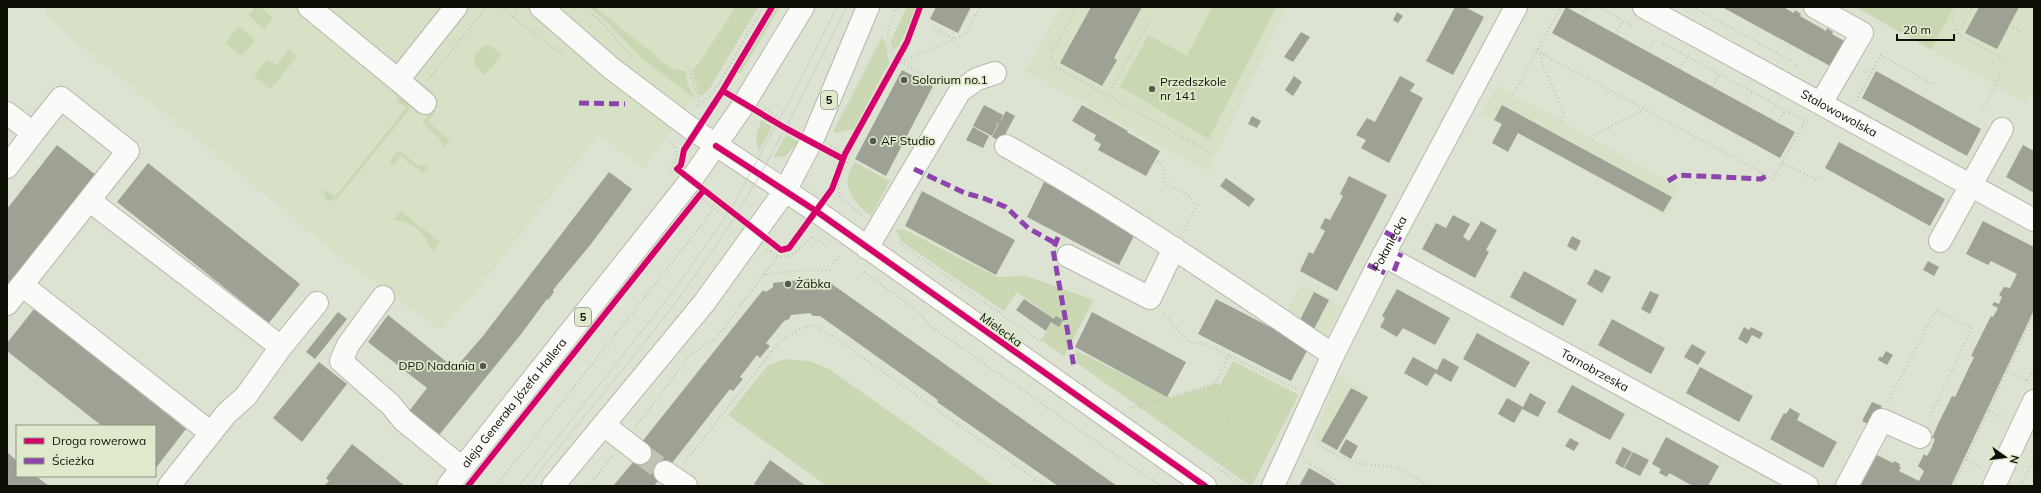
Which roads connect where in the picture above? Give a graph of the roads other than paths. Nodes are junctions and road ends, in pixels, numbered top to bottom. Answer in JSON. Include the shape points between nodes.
{"nodes":[{"id":1,"x":309,"y":7,"type":"edge"},
{"id":2,"x":456,"y":7,"type":"edge"},
{"id":3,"x":803,"y":7,"type":"edge"},
{"id":4,"x":868,"y":7,"type":"edge"},
{"id":5,"x":1516,"y":7,"type":"edge"},
{"id":6,"x":1644,"y":7,"type":"edge"},
{"id":7,"x":1816,"y":7,"type":"edge"},
{"id":8,"x":531,"y":10,"type":"edge"},
{"id":9,"x":995,"y":73,"type":"dead end"},
{"id":10,"x":398,"y":80,"type":"junction"},
{"id":11,"x":429,"y":93,"type":"road end"},
{"id":12,"x":1822,"y":103,"type":"junction"},
{"id":13,"x":7,"y":113,"type":"edge"},
{"id":14,"x":2002,"y":129,"type":"dead end"},
{"id":15,"x":33,"y":133,"type":"junction"},
{"id":16,"x":716,"y":146,"type":"junction"},
{"id":17,"x":1006,"y":146,"type":"dead end"},
{"id":18,"x":7,"y":167,"type":"edge"},
{"id":19,"x":1970,"y":185,"type":"junction"},
{"id":20,"x":785,"y":191,"type":"junction"},
{"id":21,"x":90,"y":201,"type":"junction"},
{"id":22,"x":2034,"y":220,"type":"edge"},
{"id":23,"x":1940,"y":241,"type":"dead end"},
{"id":24,"x":867,"y":248,"type":"junction"},
{"id":25,"x":1174,"y":248,"type":"junction"},
{"id":26,"x":1383,"y":255,"type":"junction"},
{"id":27,"x":1068,"y":256,"type":"dead end"},
{"id":28,"x":22,"y":285,"type":"junction"},
{"id":29,"x":383,"y":297,"type":"dead end"},
{"id":30,"x":317,"y":302,"type":"dead end"},
{"id":31,"x":7,"y":304,"type":"edge"},
{"id":32,"x":281,"y":347,"type":"junction"},
{"id":33,"x":1333,"y":355,"type":"junction"},
{"id":34,"x":2032,"y":399,"type":"edge"},
{"id":35,"x":604,"y":425,"type":"junction"},
{"id":36,"x":211,"y":433,"type":"junction"},
{"id":37,"x":1920,"y":438,"type":"road end"},
{"id":38,"x":632,"y":447,"type":"tunnel mouth"},
{"id":39,"x":462,"y":468,"type":"junction"},
{"id":40,"x":1990,"y":478,"type":"edge"},
{"id":41,"x":169,"y":486,"type":"edge"},
{"id":42,"x":448,"y":486,"type":"edge"},
{"id":43,"x":553,"y":486,"type":"edge"},
{"id":44,"x":1205,"y":486,"type":"edge"},
{"id":45,"x":1273,"y":486,"type":"edge"},
{"id":46,"x":1807,"y":486,"type":"edge"},
{"id":47,"x":1847,"y":486,"type":"edge"}],
"edges":[{"from":1,"to":10,"type":"street"},
{"from":2,"to":10,"type":"street"},
{"from":3,"to":16,"type":"street","name":"aleja Generała Józefa Hallera","number":"5","via":[[754,106]]},
{"from":4,"to":20,"type":"street","number":"5","via":[[820,143]]},
{"from":5,"to":26,"type":"street","name":"Połaniecka"},
{"from":6,"to":12,"type":"street","name":"Stalowowolska"},
{"from":7,"to":12,"type":"street","via":[[1862,33]]},
{"from":8,"to":16,"type":"street","name":"Mielecka"},
{"from":9,"to":24,"type":"street","via":[[977,79],[960,91]]},
{"from":10,"to":11,"type":"street"},
{"from":12,"to":19,"type":"street","name":"Stalowowolska"},
{"from":13,"to":15,"type":"street"},
{"from":14,"to":19,"type":"street"},
{"from":15,"to":18,"type":"street"},
{"from":15,"to":21,"type":"street","via":[[61,98],[128,150]]},
{"from":16,"to":20,"type":"street","name":"Mielecka"},
{"from":16,"to":39,"type":"street","name":"aleja Generała Józefa Hallera","number":"5","via":[[695,192]]},
{"from":17,"to":25,"type":"street"},
{"from":19,"to":22,"type":"street","name":"Stalowowolska"},
{"from":19,"to":23,"type":"street"},
{"from":20,"to":24,"type":"street","name":"Mielecka"},
{"from":20,"to":35,"type":"street","number":"5","via":[[704,303]]},
{"from":21,"to":28,"type":"street"},
{"from":21,"to":32,"type":"street"},
{"from":24,"to":44,"type":"street","name":"Mielecka"},
{"from":25,"to":27,"type":"street","via":[[1150,298]]},
{"from":25,"to":33,"type":"street"},
{"from":26,"to":33,"type":"street","name":"Połaniecka"},
{"from":26,"to":46,"type":"street","name":"Tarnobrzeska"},
{"from":28,"to":31,"type":"street"},
{"from":28,"to":36,"type":"street"},
{"from":29,"to":39,"type":"street","via":[[348,345],[341,361],[391,405],[403,420]]},
{"from":30,"to":32,"type":"street"},
{"from":32,"to":36,"type":"street","via":[[246,396],[226,414]]},
{"from":33,"to":45,"type":"street","name":"Połaniecka"},
{"from":34,"to":40,"type":"street"},
{"from":35,"to":38,"type":"street"},
{"from":35,"to":43,"type":"street","number":"5"},
{"from":36,"to":41,"type":"street"},
{"from":37,"to":47,"type":"street","via":[[1882,420]]},
{"from":39,"to":42,"type":"street","name":"aleja Generała Józefa Hallera","number":"5"}]}
